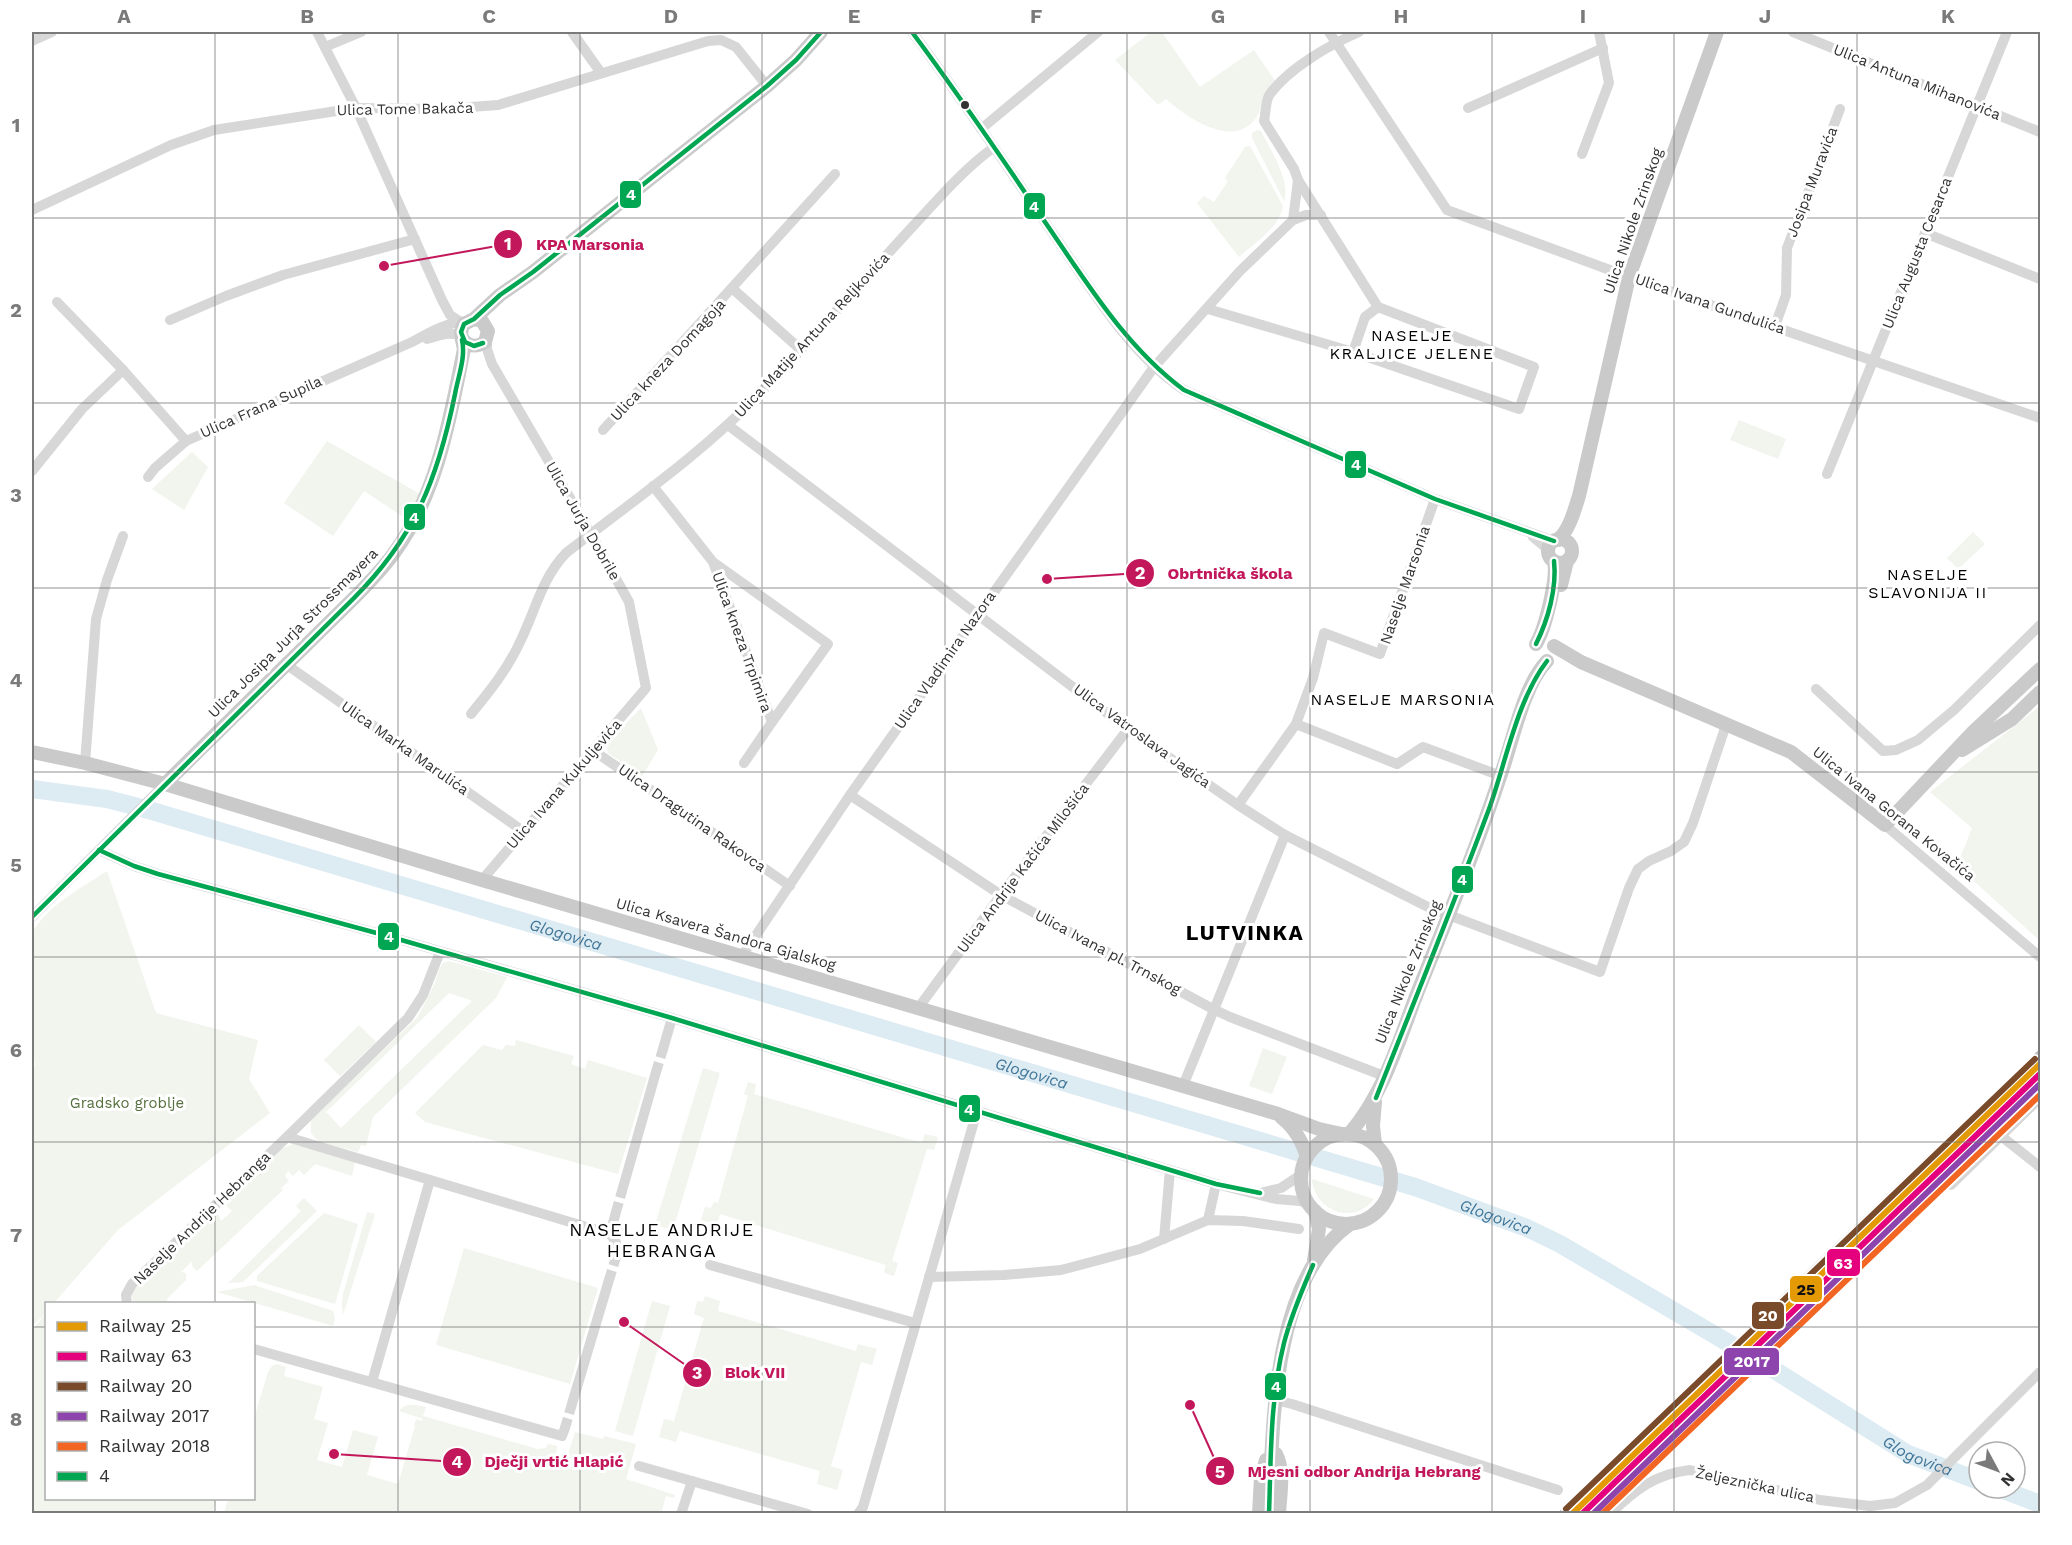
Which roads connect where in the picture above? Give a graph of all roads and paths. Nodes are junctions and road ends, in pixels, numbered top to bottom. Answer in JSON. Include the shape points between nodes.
{"nodes":[{"id":1,"x":52,"y":32,"type":"edge"},
{"id":2,"x":317,"y":32,"type":"edge"},
{"id":3,"x":361,"y":32,"type":"edge"},
{"id":4,"x":572,"y":32,"type":"edge"},
{"id":5,"x":820,"y":32,"type":"edge"},
{"id":6,"x":912,"y":32,"type":"edge"},
{"id":7,"x":1098,"y":32,"type":"edge"},
{"id":8,"x":1329,"y":32,"type":"edge"},
{"id":9,"x":1359,"y":32,"type":"edge"},
{"id":10,"x":1599,"y":32,"type":"edge"},
{"id":11,"x":1717,"y":32,"type":"edge"},
{"id":12,"x":1793,"y":32,"type":"edge"},
{"id":13,"x":2007,"y":32,"type":"edge"},
{"id":14,"x":730,"y":37,"type":"edge"},
{"id":15,"x":32,"y":41,"type":"edge"},
{"id":16,"x":1336,"y":42,"type":"junction"},
{"id":17,"x":325,"y":47,"type":"junction"},
{"id":18,"x":1603,"y":48,"type":"junction"},
{"id":19,"x":601,"y":73,"type":"junction"},
{"id":20,"x":767,"y":86,"type":"junction"},
{"id":21,"x":1977,"y":106,"type":"junction"},
{"id":22,"x":356,"y":108,"type":"junction"},
{"id":23,"x":1468,"y":108,"type":"dead end"},
{"id":24,"x":1840,"y":109,"type":"dead end"},
{"id":25,"x":981,"y":129,"type":"junction"},
{"id":26,"x":2040,"y":132,"type":"edge"},
{"id":27,"x":993,"y":148,"type":"junction"},
{"id":28,"x":1582,"y":154,"type":"dead end"},
{"id":29,"x":835,"y":174,"type":"dead end"},
{"id":30,"x":1298,"y":180,"type":"junction"},
{"id":31,"x":32,"y":210,"type":"edge"},
{"id":32,"x":1321,"y":215,"type":"junction"},
{"id":33,"x":1293,"y":220,"type":"junction"},
{"id":34,"x":1925,"y":233,"type":"junction"},
{"id":35,"x":415,"y":238,"type":"junction"},
{"id":36,"x":533,"y":272,"type":"junction"},
{"id":37,"x":1629,"y":277,"type":"junction"},
{"id":38,"x":2040,"y":279,"type":"edge"},
{"id":39,"x":733,"y":289,"type":"junction"},
{"id":40,"x":57,"y":302,"type":"dead end"},
{"id":41,"x":1378,"y":307,"type":"junction"},
{"id":42,"x":1208,"y":309,"type":"junction"},
{"id":43,"x":170,"y":320,"type":"dead end"},
{"id":44,"x":467,"y":320,"type":"junction"},
{"id":45,"x":1775,"y":326,"type":"junction"},
{"id":46,"x":487,"y":333,"type":"junction"},
{"id":47,"x":466,"y":341,"type":"junction"},
{"id":48,"x":412,"y":342,"type":"junction"},
{"id":49,"x":800,"y":349,"type":"junction"},
{"id":50,"x":1353,"y":352,"type":"junction"},
{"id":51,"x":1874,"y":361,"type":"junction"},
{"id":52,"x":492,"y":364,"type":"junction"},
{"id":53,"x":1154,"y":368,"type":"junction"},
{"id":54,"x":123,"y":370,"type":"junction"},
{"id":55,"x":2040,"y":418,"type":"edge"},
{"id":56,"x":728,"y":425,"type":"junction"},
{"id":57,"x":603,"y":430,"type":"dead end"},
{"id":58,"x":186,"y":441,"type":"junction"},
{"id":59,"x":32,"y":471,"type":"edge"},
{"id":60,"x":1827,"y":474,"type":"dead end"},
{"id":61,"x":148,"y":477,"type":"dead end"},
{"id":62,"x":653,"y":486,"type":"junction"},
{"id":63,"x":1579,"y":496,"type":"junction"},
{"id":64,"x":1435,"y":499,"type":"junction"},
{"id":65,"x":591,"y":534,"type":"junction"},
{"id":66,"x":123,"y":536,"type":"dead end"},
{"id":67,"x":1556,"y":551,"type":"junction"},
{"id":68,"x":713,"y":562,"type":"junction"},
{"id":69,"x":977,"y":615,"type":"junction"},
{"id":70,"x":2040,"y":625,"type":"edge"},
{"id":71,"x":1545,"y":651,"type":"junction"},
{"id":72,"x":286,"y":665,"type":"junction"},
{"id":73,"x":2040,"y":669,"type":"edge"},
{"id":74,"x":646,"y":688,"type":"joint"},
{"id":75,"x":1816,"y":689,"type":"dead end"},
{"id":76,"x":2040,"y":692,"type":"edge"},
{"id":77,"x":471,"y":714,"type":"dead end"},
{"id":78,"x":772,"y":722,"type":"junction"},
{"id":79,"x":1296,"y":724,"type":"junction"},
{"id":80,"x":1726,"y":725,"type":"junction"},
{"id":81,"x":1128,"y":729,"type":"junction"},
{"id":82,"x":594,"y":751,"type":"junction"},
{"id":83,"x":32,"y":752,"type":"edge"},
{"id":84,"x":1950,"y":757,"type":"junction"},
{"id":85,"x":85,"y":763,"type":"junction"},
{"id":86,"x":744,"y":763,"type":"dead end"},
{"id":87,"x":1501,"y":776,"type":"junction"},
{"id":88,"x":165,"y":784,"type":"junction"},
{"id":89,"x":850,"y":795,"type":"junction"},
{"id":90,"x":1238,"y":806,"type":"junction"},
{"id":91,"x":1885,"y":825,"type":"junction"},
{"id":92,"x":523,"y":831,"type":"junction"},
{"id":93,"x":1285,"y":835,"type":"junction"},
{"id":94,"x":99,"y":850,"type":"junction"},
{"id":95,"x":482,"y":880,"type":"junction"},
{"id":96,"x":790,"y":886,"type":"junction"},
{"id":97,"x":1001,"y":895,"type":"junction"},
{"id":98,"x":1448,"y":915,"type":"junction"},
{"id":99,"x":32,"y":917,"type":"edge"},
{"id":100,"x":440,"y":952,"type":"junction"},
{"id":101,"x":742,"y":956,"type":"junction"},
{"id":102,"x":2040,"y":957,"type":"edge"},
{"id":103,"x":919,"y":1007,"type":"junction"},
{"id":104,"x":1213,"y":1009,"type":"junction"},
{"id":105,"x":672,"y":1018,"type":"junction"},
{"id":106,"x":663,"y":1049,"type":"tunnel mouth"},
{"id":107,"x":656,"y":1072,"type":"tunnel mouth"},
{"id":108,"x":1384,"y":1076,"type":"junction"},
{"id":109,"x":1183,"y":1086,"type":"junction"},
{"id":110,"x":1376,"y":1098,"type":"junction"},
{"id":111,"x":2040,"y":1098,"type":"edge"},
{"id":112,"x":977,"y":1112,"type":"junction"},
{"id":113,"x":1278,"y":1114,"type":"junction"},
{"id":114,"x":1345,"y":1134,"type":"junction"},
{"id":115,"x":2001,"y":1136,"type":"junction"},
{"id":116,"x":287,"y":1137,"type":"junction"},
{"id":117,"x":1375,"y":1144,"type":"junction"},
{"id":118,"x":1304,"y":1166,"type":"junction"},
{"id":119,"x":2040,"y":1167,"type":"edge"},
{"id":120,"x":1170,"y":1170,"type":"junction"},
{"id":121,"x":430,"y":1180,"type":"junction"},
{"id":122,"x":1216,"y":1184,"type":"junction"},
{"id":123,"x":1951,"y":1185,"type":"dead end"},
{"id":124,"x":622,"y":1191,"type":"tunnel mouth"},
{"id":125,"x":1260,"y":1193,"type":"junction"},
{"id":126,"x":1312,"y":1208,"type":"junction"},
{"id":127,"x":616,"y":1212,"type":"tunnel mouth"},
{"id":128,"x":1208,"y":1220,"type":"junction"},
{"id":129,"x":1350,"y":1224,"type":"junction"},
{"id":130,"x":1299,"y":1229,"type":"dead end"},
{"id":131,"x":610,"y":1234,"type":"junction"},
{"id":132,"x":1164,"y":1239,"type":"junction"},
{"id":133,"x":616,"y":1257,"type":"tunnel mouth"},
{"id":134,"x":710,"y":1265,"type":"dead end"},
{"id":135,"x":1313,"y":1265,"type":"junction"},
{"id":136,"x":929,"y":1277,"type":"junction"},
{"id":137,"x":609,"y":1280,"type":"tunnel mouth"},
{"id":138,"x":127,"y":1302,"type":"edge"},
{"id":139,"x":915,"y":1323,"type":"junction"},
{"id":140,"x":255,"y":1349,"type":"edge"},
{"id":141,"x":2040,"y":1372,"type":"edge"},
{"id":142,"x":372,"y":1382,"type":"junction"},
{"id":143,"x":1275,"y":1400,"type":"junction"},
{"id":144,"x":571,"y":1407,"type":"tunnel mouth"},
{"id":145,"x":565,"y":1428,"type":"dead end"},
{"id":146,"x":1272,"y":1447,"type":"junction"},
{"id":147,"x":639,"y":1466,"type":"dead end"},
{"id":148,"x":692,"y":1481,"type":"junction"},
{"id":149,"x":1558,"y":1490,"type":"dead end"},
{"id":150,"x":681,"y":1514,"type":"edge"},
{"id":151,"x":808,"y":1514,"type":"edge"},
{"id":152,"x":858,"y":1514,"type":"edge"},
{"id":153,"x":1259,"y":1514,"type":"edge"},
{"id":154,"x":1269,"y":1514,"type":"edge"},
{"id":155,"x":1279,"y":1514,"type":"edge"},
{"id":156,"x":1610,"y":1514,"type":"edge"}],
"edges":[{"from":1,"to":15,"type":"street"},
{"from":2,"to":17,"type":"street"},
{"from":3,"to":17,"type":"street"},
{"from":4,"to":19,"type":"street"},
{"from":5,"to":20,"type":"main road","name":"Ulica Josipa Jurja Strossmayera"},
{"from":6,"to":25,"type":"street"},
{"from":7,"to":25,"type":"street"},
{"from":8,"to":16,"type":"street","name":"Ulica Ivana Gundulića"},
{"from":9,"to":16,"type":"street"},
{"from":10,"to":18,"type":"street"},
{"from":11,"to":37,"type":"main road","name":"Ulica Nikole Zrinskog"},
{"from":12,"to":21,"type":"street","name":"Ulica Antuna Mihanovića"},
{"from":13,"to":21,"type":"street","name":"Ulica Augusta Cesarca"},
{"from":14,"to":19,"type":"street","name":"Ulica Tome Bakača"},
{"from":14,"to":20,"type":"street","name":"Ulica Tome Bakača"},
{"from":16,"to":30,"type":"street","via":[[1289,74],[1268,95],[1264,121]]},
{"from":16,"to":37,"type":"street","name":"Ulica Ivana Gundulića","via":[[1447,210]]},
{"from":17,"to":22,"type":"street"},
{"from":18,"to":23,"type":"street"},
{"from":18,"to":28,"type":"street","via":[[1609,83]]},
{"from":19,"to":22,"type":"street","name":"Ulica Tome Bakača","via":[[481,108]]},
{"from":20,"to":36,"type":"main road","name":"Ulica Josipa Jurja Strossmayera"},
{"from":21,"to":26,"type":"street","name":"Ulica Antuna Mihanovića"},
{"from":21,"to":34,"type":"street","name":"Ulica Augusta Cesarca"},
{"from":22,"to":31,"type":"street","name":"Ulica Tome Bakača","via":[[195,135]]},
{"from":22,"to":35,"type":"street"},
{"from":24,"to":45,"type":"street","name":"Josipa Muravića","via":[[1787,248],[1786,295]]},
{"from":25,"to":27,"type":"street"},
{"from":27,"to":49,"type":"street","name":"Ulica Matije Antuna Reljkovića","via":[[939,198]]},
{"from":27,"to":53,"type":"street","via":[[1094,293]]},
{"from":29,"to":39,"type":"street","name":"Ulica kneza Domagoja"},
{"from":30,"to":32,"type":"street"},
{"from":30,"to":33,"type":"street"},
{"from":32,"to":33,"type":"street"},
{"from":32,"to":41,"type":"street"},
{"from":33,"to":42,"type":"street","name":"Ulica Vladimira Nazora","via":[[1240,271]]},
{"from":34,"to":38,"type":"street"},
{"from":34,"to":51,"type":"street","name":"Ulica Augusta Cesarca"},
{"from":35,"to":43,"type":"street","via":[[283,275]]},
{"from":35,"to":44,"type":"street","via":[[450,315]]},
{"from":36,"to":44,"type":"main road","name":"Ulica Josipa Jurja Strossmayera"},
{"from":36,"to":46,"type":"main road","name":"Ulica Josipa Jurja Strossmayera","via":[[492,312]]},
{"from":37,"to":45,"type":"street","name":"Ulica Ivana Gundulića"},
{"from":37,"to":63,"type":"main road","name":"Ulica Nikole Zrinskog"},
{"from":39,"to":49,"type":"street","name":"Ulica kneza Domagoja"},
{"from":39,"to":57,"type":"street","name":"Ulica kneza Domagoja"},
{"from":40,"to":54,"type":"street","name":"Ulica Frana Supila"},
{"from":41,"to":50,"type":"street","via":[[1365,317]]},
{"from":41,"to":50,"type":"street","via":[[1534,367],[1519,409]]},
{"from":42,"to":50,"type":"street"},
{"from":42,"to":53,"type":"street","name":"Ulica Vladimira Nazora"},
{"from":44,"to":46,"type":"main road","via":[[482,321]]},
{"from":44,"to":47,"type":"main road","name":"Ulica Josipa Jurja Strossmayera","via":[[462,328]]},
{"from":44,"to":48,"type":"street","name":"Ulica Frana Supila","via":[[441,327]]},
{"from":45,"to":51,"type":"street","name":"Ulica Ivana Gundulića"},
{"from":46,"to":47,"type":"main road","name":"Ulica Josipa Jurja Strossmayera","via":[[482,344]]},
{"from":46,"to":52,"type":"street","name":"Ulica Jurja Dobrile"},
{"from":47,"to":48,"type":"street","name":"Ulica Frana Supila","via":[[449,333]]},
{"from":47,"to":52,"type":"street","name":"Ulica Jurja Dobrile"},
{"from":47,"to":72,"type":"main road","name":"Ulica Josipa Jurja Strossmayera","via":[[449,422],[428,489],[401,543],[377,575]]},
{"from":48,"to":58,"type":"street","name":"Ulica Frana Supila"},
{"from":49,"to":56,"type":"street","name":"Ulica Matije Antuna Reljkovića"},
{"from":51,"to":55,"type":"street","name":"Ulica Ivana Gundulića"},
{"from":51,"to":60,"type":"street","name":"Ulica Augusta Cesarca"},
{"from":52,"to":65,"type":"street","name":"Ulica Jurja Dobrile"},
{"from":53,"to":64,"type":"street","via":[[1184,390]]},
{"from":53,"to":69,"type":"street","name":"Ulica Vladimira Nazora"},
{"from":54,"to":58,"type":"street","name":"Ulica Frana Supila"},
{"from":54,"to":59,"type":"street","via":[[82,409]]},
{"from":56,"to":62,"type":"street","name":"Ulica Matije Antuna Reljkovića"},
{"from":56,"to":69,"type":"street","name":"Ulica Vatroslava Jagića"},
{"from":58,"to":61,"type":"street"},
{"from":62,"to":65,"type":"street","name":"Ulica Matije Antuna Reljkovića"},
{"from":62,"to":68,"type":"street","name":"Ulica kneza Trpimira"},
{"from":63,"to":67,"type":"main road","name":"Ulica Nikole Zrinskog"},
{"from":63,"to":67,"type":"main road","name":"Ulica Nikole Zrinskog","via":[[1571,554]]},
{"from":64,"to":67,"type":"street","via":[[1520,529]]},
{"from":64,"to":79,"type":"street","name":"Naselje Marsonia","via":[[1380,654],[1324,633]]},
{"from":65,"to":74,"type":"street","name":"Ulica Jurja Dobrile","via":[[629,602]]},
{"from":65,"to":77,"type":"street","name":"Ulica Matije Antuna Reljkovića","via":[[566,553],[548,574],[519,644]]},
{"from":66,"to":85,"type":"street","via":[[96,619]]},
{"from":67,"to":71,"type":"main road","name":"Ulica Nikole Zrinskog","via":[[1554,581],[1542,632]]},
{"from":68,"to":78,"type":"street","name":"Ulica kneza Trpimira"},
{"from":68,"to":78,"type":"street","name":"Ulica kneza Trpimira","via":[[828,644]]},
{"from":69,"to":81,"type":"street","name":"Ulica Vatroslava Jagića"},
{"from":69,"to":89,"type":"street","name":"Ulica Vladimira Nazora"},
{"from":70,"to":75,"type":"street","via":[[1954,710],[1918,740],[1896,750],[1883,752]]},
{"from":71,"to":80,"type":"main road","name":"Ulica Ivana Gorana Kovačića","via":[[1581,662]]},
{"from":71,"to":87,"type":"main road","name":"Ulica Nikole Zrinskog"},
{"from":72,"to":88,"type":"main road","name":"Ulica Josipa Jurja Strossmayera"},
{"from":72,"to":92,"type":"street","name":"Ulica Marka Marulića"},
{"from":73,"to":84,"type":"main road"},
{"from":74,"to":82,"type":"street","name":"Ulica Ivana Kukuljevića"},
{"from":76,"to":84,"type":"main road","via":[[1997,730]]},
{"from":78,"to":86,"type":"street","name":"Ulica kneza Trpimira"},
{"from":79,"to":87,"type":"street","via":[[1396,764],[1423,747]]},
{"from":79,"to":90,"type":"street"},
{"from":80,"to":91,"type":"main road","name":"Ulica Ivana Gorana Kovačića","via":[[1791,752]]},
{"from":80,"to":98,"type":"street","name":"Ulica Vatroslava Jagića","via":[[1684,842],[1638,869],[1600,972]]},
{"from":81,"to":90,"type":"street","name":"Ulica Vatroslava Jagića"},
{"from":81,"to":97,"type":"street","name":"Ulica Andrije Kačića Milošića"},
{"from":82,"to":92,"type":"street","name":"Ulica Ivana Kukuljevića"},
{"from":82,"to":96,"type":"street","name":"Ulica Dragutina Rakovca"},
{"from":83,"to":85,"type":"main road","name":"Ulica Ksavera Šandora Gjalskog"},
{"from":84,"to":91,"type":"main road"},
{"from":85,"to":88,"type":"main road","name":"Ulica Ksavera Šandora Gjalskog"},
{"from":87,"to":98,"type":"main road","name":"Ulica Nikole Zrinskog"},
{"from":88,"to":94,"type":"street"},
{"from":88,"to":95,"type":"main road","name":"Ulica Ksavera Šandora Gjalskog"},
{"from":89,"to":96,"type":"street","name":"Ulica Vladimira Nazora"},
{"from":89,"to":97,"type":"street","name":"Ulica Ivana pl. Trnskog"},
{"from":90,"to":93,"type":"street","name":"Ulica Vatroslava Jagića"},
{"from":91,"to":102,"type":"street","name":"Ulica Ivana Gorana Kovačića"},
{"from":92,"to":95,"type":"street","name":"Ulica Ivana Kukuljevića"},
{"from":93,"to":98,"type":"street","name":"Ulica Vatroslava Jagića"},
{"from":93,"to":104,"type":"street"},
{"from":94,"to":99,"type":"street"},
{"from":94,"to":100,"type":"street","via":[[158,874]]},
{"from":95,"to":101,"type":"main road","name":"Ulica Ksavera Šandora Gjalskog"},
{"from":96,"to":101,"type":"street","name":"Ulica Vladimira Nazora"},
{"from":97,"to":103,"type":"street","name":"Ulica Andrije Kačića Milošića"},
{"from":97,"to":104,"type":"street","name":"Ulica Ivana pl. Trnskog"},
{"from":98,"to":108,"type":"main road","name":"Ulica Nikole Zrinskog"},
{"from":100,"to":105,"type":"street"},
{"from":100,"to":116,"type":"street","name":"Naselje Andrije Hebranga","via":[[423,995],[408,1018]]},
{"from":101,"to":103,"type":"main road","name":"Ulica Ksavera Šandora Gjalskog"},
{"from":103,"to":109,"type":"main road","name":"Ulica Ksavera Šandora Gjalskog"},
{"from":104,"to":108,"type":"street","name":"Ulica Ivana pl. Trnskog"},
{"from":104,"to":109,"type":"street"},
{"from":105,"to":106,"type":"street"},
{"from":105,"to":112,"type":"street"},
{"from":107,"to":124,"type":"street"},
{"from":108,"to":110,"type":"main road","name":"Ulica Nikole Zrinskog"},
{"from":109,"to":113,"type":"main road","name":"Ulica Ksavera Šandora Gjalskog"},
{"from":110,"to":114,"type":"main road","name":"Ulica Nikole Zrinskog"},
{"from":110,"to":117,"type":"main road","name":"Ulica Nikole Zrinskog","via":[[1372,1126]]},
{"from":111,"to":115,"type":"street"},
{"from":112,"to":120,"type":"street"},
{"from":112,"to":136,"type":"street"},
{"from":113,"to":114,"type":"main road","name":"Ulica Ksavera Šandora Gjalskog"},
{"from":113,"to":118,"type":"main road","via":[[1300,1138]]},
{"from":114,"to":117,"type":"main road"},
{"from":114,"to":118,"type":"main road","via":[[1318,1144]]},
{"from":115,"to":119,"type":"street"},
{"from":115,"to":123,"type":"street"},
{"from":116,"to":121,"type":"street"},
{"from":116,"to":138,"type":"street","name":"Naselje Andrije Hebranga","via":[[132,1284]]},
{"from":117,"to":129,"type":"main road","via":[[1389,1166],[1388,1195],[1369,1218]]},
{"from":118,"to":125,"type":"street","via":[[1281,1188]]},
{"from":118,"to":126,"type":"main road","via":[[1304,1193]]},
{"from":120,"to":122,"type":"street"},
{"from":120,"to":132,"type":"street"},
{"from":121,"to":131,"type":"street"},
{"from":121,"to":142,"type":"street"},
{"from":122,"to":125,"type":"street"},
{"from":122,"to":128,"type":"street"},
{"from":125,"to":126,"type":"street","via":[[1300,1201]]},
{"from":126,"to":129,"type":"main road","via":[[1323,1218]]},
{"from":126,"to":135,"type":"main road","via":[[1319,1229]]},
{"from":127,"to":131,"type":"street"},
{"from":128,"to":130,"type":"street"},
{"from":128,"to":132,"type":"street"},
{"from":129,"to":135,"type":"main road","via":[[1330,1241]]},
{"from":131,"to":133,"type":"street","via":[[616,1240]]},
{"from":132,"to":136,"type":"street","via":[[1061,1270]]},
{"from":134,"to":139,"type":"street"},
{"from":135,"to":143,"type":"main road","via":[[1296,1303],[1281,1356]]},
{"from":136,"to":139,"type":"street"},
{"from":137,"to":144,"type":"street"},
{"from":139,"to":152,"type":"street"},
{"from":140,"to":142,"type":"street"},
{"from":141,"to":156,"type":"street","name":"Željeznička ulica","via":[[1927,1485],[1895,1503],[1870,1506],[1820,1500],[1690,1470],[1658,1477]]},
{"from":142,"to":145,"type":"street","via":[[562,1436]]},
{"from":143,"to":146,"type":"main road"},
{"from":143,"to":149,"type":"street"},
{"from":146,"to":153,"type":"main road","via":[[1261,1478]]},
{"from":146,"to":154,"type":"main road"},
{"from":146,"to":155,"type":"main road","via":[[1280,1467]]},
{"from":147,"to":148,"type":"street"},
{"from":148,"to":150,"type":"street"},
{"from":148,"to":151,"type":"street"}]}
